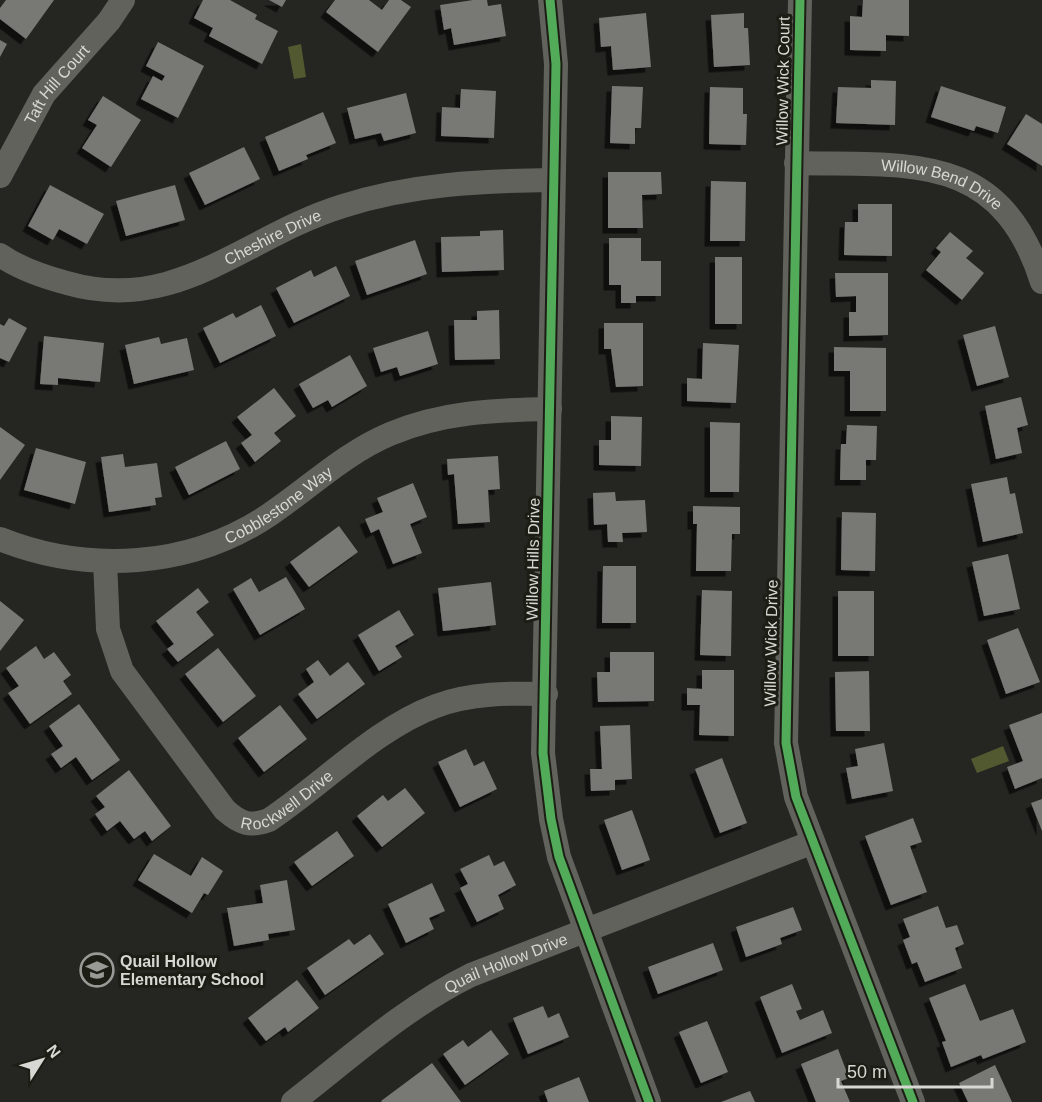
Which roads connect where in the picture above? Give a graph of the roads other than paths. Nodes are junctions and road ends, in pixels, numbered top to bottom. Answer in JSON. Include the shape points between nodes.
{"nodes":[{"id":1,"x":123,"y":0,"type":"edge"},
{"id":2,"x":549,"y":0,"type":"edge"},
{"id":3,"x":800,"y":0,"type":"edge"},
{"id":4,"x":796,"y":163,"type":"junction"},
{"id":5,"x":0,"y":176,"type":"edge"},
{"id":6,"x":553,"y":180,"type":"junction"},
{"id":7,"x":0,"y":255,"type":"edge"},
{"id":8,"x":1042,"y":282,"type":"edge"},
{"id":9,"x":550,"y":409,"type":"junction"},
{"id":10,"x":0,"y":539,"type":"edge"},
{"id":11,"x":105,"y":561,"type":"junction"},
{"id":12,"x":546,"y":694,"type":"junction"},
{"id":13,"x":813,"y":842,"type":"junction"},
{"id":14,"x":584,"y":931,"type":"junction"},
{"id":15,"x":292,"y":1102,"type":"edge"},
{"id":16,"x":649,"y":1102,"type":"edge"},
{"id":17,"x":913,"y":1102,"type":"edge"}],
"edges":[{"from":1,"to":5,"type":"street","name":"Taft Hill Court","via":[[44,94]]},
{"from":2,"to":6,"type":"street","name":"Willow Hills Drive","via":[[556,64]]},
{"from":3,"to":4,"type":"street","name":"Willow Wick Court"},
{"from":4,"to":8,"type":"street","name":"Willow Bend Drive","via":[[907,165],[959,177],[989,196],[1011,218],[1033,255]]},
{"from":4,"to":13,"type":"street","name":"Willow Wick Drive","via":[[785,721],[792,781]]},
{"from":6,"to":7,"type":"street","name":"Cheshire Drive","via":[[476,181],[383,194],[298,223],[189,278],[154,287],[89,290],[45,277]]},
{"from":6,"to":9,"type":"street","name":"Willow Hills Drive"},
{"from":9,"to":11,"type":"street","name":"Cobblestone Way","via":[[488,411],[421,422],[355,453],[266,517],[230,535],[186,553]]},
{"from":9,"to":12,"type":"street","name":"Willow Hills Drive"},
{"from":10,"to":11,"type":"street","name":"Cobblestone Way","via":[[67,559]]},
{"from":11,"to":12,"type":"street","name":"Rockwell Drive","via":[[108,629],[122,671],[225,810],[240,823],[255,825],[269,820],[407,718],[437,705],[473,697]]},
{"from":12,"to":14,"type":"street","name":"Willow Hills Drive","via":[[543,753],[551,819],[559,857]]},
{"from":13,"to":14,"type":"street","name":"Quail Hollow Drive"},
{"from":13,"to":17,"type":"street","name":"Willow Wick Drive"},
{"from":14,"to":15,"type":"street","name":"Quail Hollow Drive","via":[[435,993]]},
{"from":14,"to":16,"type":"street","name":"Willow Hills Drive"}]}
